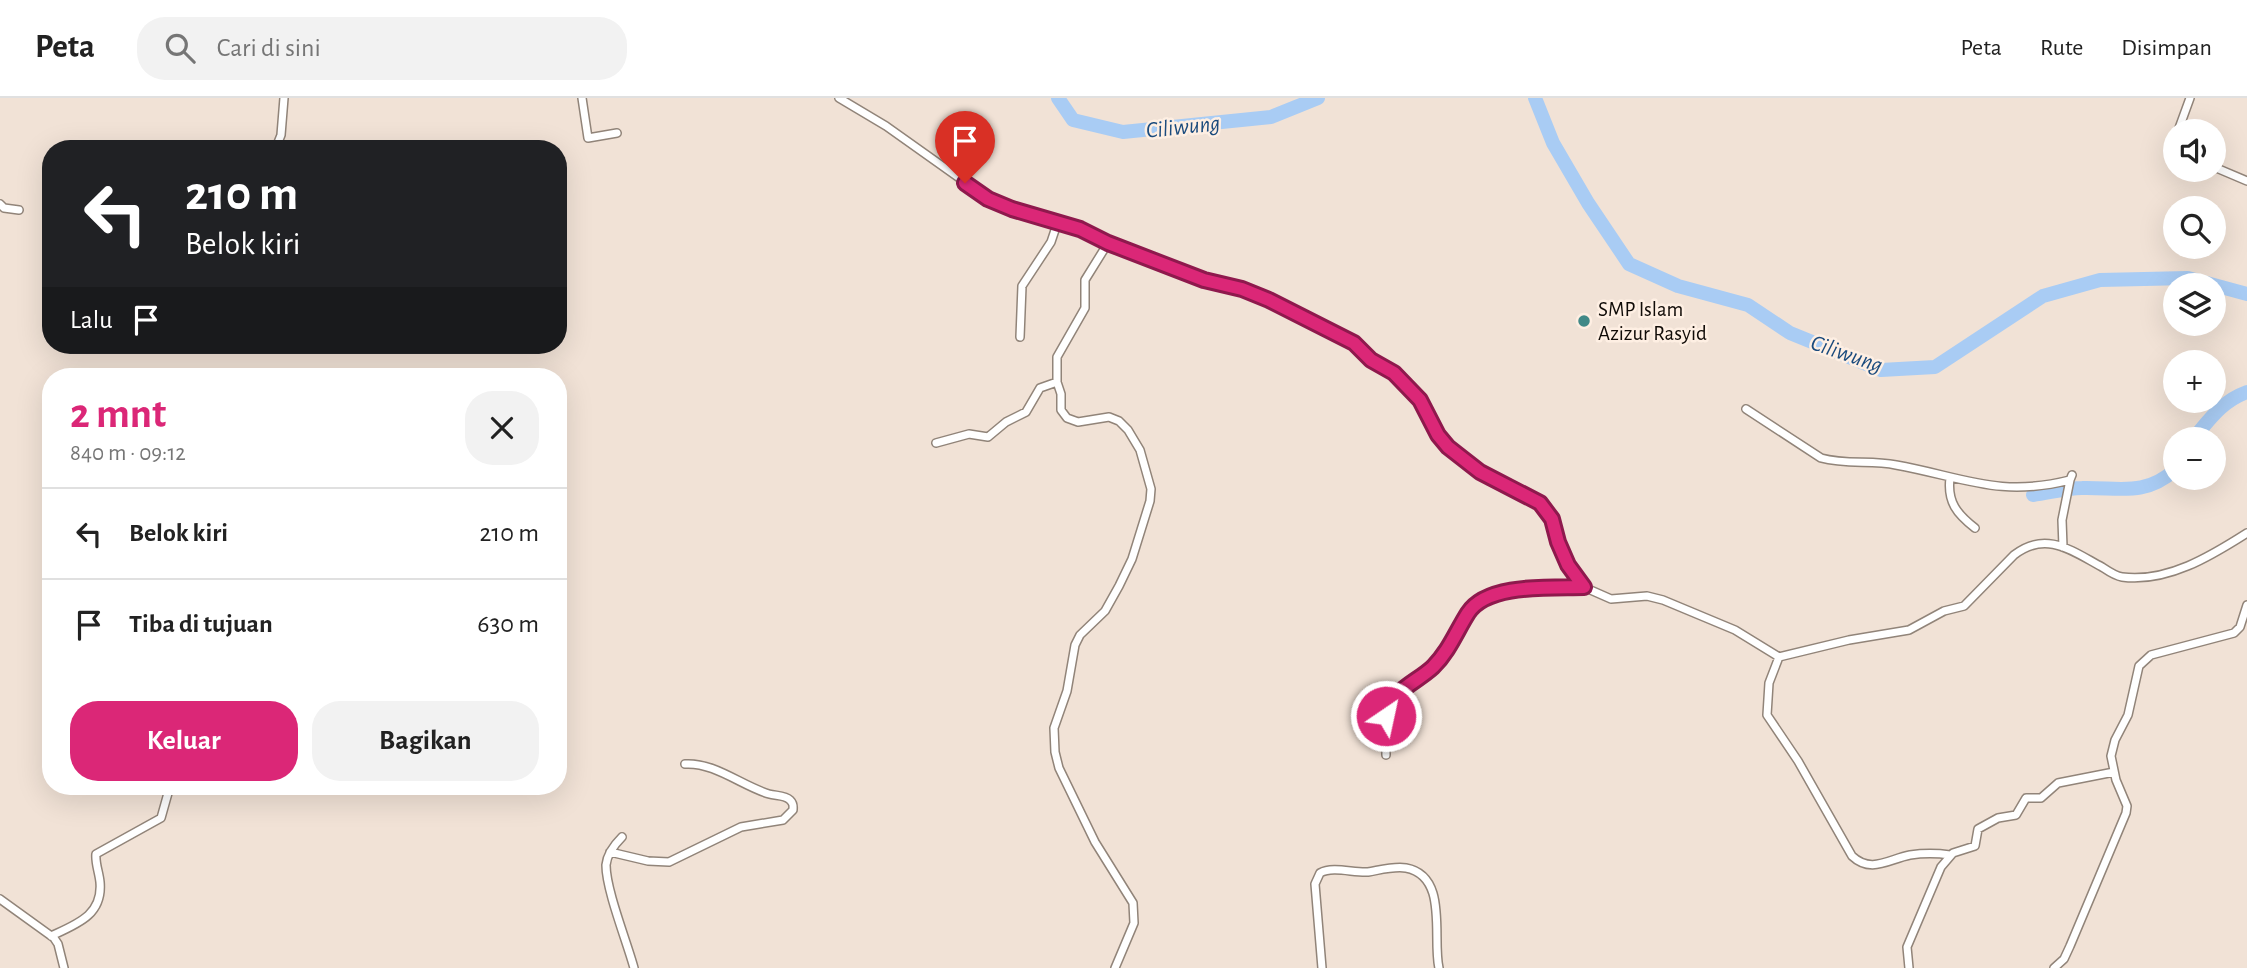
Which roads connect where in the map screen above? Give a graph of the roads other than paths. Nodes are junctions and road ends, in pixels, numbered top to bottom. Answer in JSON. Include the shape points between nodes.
{"nodes":[{"id":1,"x":284,"y":98,"type":"edge"},
{"id":2,"x":582,"y":98,"type":"edge"},
{"id":3,"x":839,"y":98,"type":"edge"},
{"id":4,"x":2190,"y":98,"type":"edge"},
{"id":5,"x":2182,"y":119,"type":"edge"},
{"id":6,"x":617,"y":133,"type":"dead end"},
{"id":7,"x":279,"y":140,"type":"edge"},
{"id":8,"x":2226,"y":172,"type":"edge"},
{"id":9,"x":2247,"y":181,"type":"edge"},
{"id":10,"x":0,"y":204,"type":"edge"},
{"id":11,"x":19,"y":211,"type":"dead end"},
{"id":12,"x":1058,"y":221,"type":"junction"},
{"id":13,"x":1108,"y":243,"type":"junction"},
{"id":14,"x":1020,"y":337,"type":"dead end"},
{"id":15,"x":1056,"y":382,"type":"junction"},
{"id":16,"x":1746,"y":409,"type":"dead end"},
{"id":17,"x":936,"y":443,"type":"dead end"},
{"id":18,"x":1949,"y":482,"type":"junction"},
{"id":19,"x":1975,"y":528,"type":"dead end"},
{"id":20,"x":2247,"y":533,"type":"edge"},
{"id":21,"x":2063,"y":547,"type":"junction"},
{"id":22,"x":1584,"y":587,"type":"junction"},
{"id":23,"x":2247,"y":605,"type":"edge"},
{"id":24,"x":1779,"y":657,"type":"junction"},
{"id":25,"x":1385,"y":755,"type":"dead end"},
{"id":26,"x":685,"y":764,"type":"dead end"},
{"id":27,"x":2114,"y":772,"type":"junction"},
{"id":28,"x":167,"y":795,"type":"edge"},
{"id":29,"x":622,"y":836,"type":"dead end"},
{"id":30,"x":610,"y":852,"type":"junction"},
{"id":31,"x":1950,"y":855,"type":"junction"},
{"id":32,"x":0,"y":899,"type":"edge"},
{"id":33,"x":51,"y":936,"type":"junction"},
{"id":34,"x":64,"y":968,"type":"edge"},
{"id":35,"x":634,"y":968,"type":"edge"},
{"id":36,"x":1115,"y":968,"type":"edge"},
{"id":37,"x":1322,"y":968,"type":"edge"},
{"id":38,"x":1439,"y":968,"type":"edge"},
{"id":39,"x":1909,"y":968,"type":"edge"},
{"id":40,"x":2054,"y":968,"type":"edge"}],
"edges":[{"from":1,"to":7,"type":"street"},
{"from":2,"to":6,"type":"street","via":[[588,138]]},
{"from":3,"to":12,"type":"street","via":[[988,199]]},
{"from":4,"to":5,"type":"street"},
{"from":8,"to":9,"type":"street"},
{"from":10,"to":11,"type":"street"},
{"from":12,"to":13,"type":"street"},
{"from":12,"to":14,"type":"street","via":[[1051,242],[1022,286]]},
{"from":13,"to":15,"type":"street","via":[[1084,280],[1085,308],[1057,357]]},
{"from":13,"to":22,"type":"street","via":[[1262,297],[1354,343],[1420,400],[1448,447],[1480,472],[1540,503],[1552,519],[1568,565]]},
{"from":15,"to":17,"type":"street","via":[[1041,388],[1026,412],[988,438],[969,434]]},
{"from":15,"to":36,"type":"street","via":[[1067,418],[1078,422],[1114,418],[1128,429],[1140,450],[1151,489],[1119,586],[1105,611],[1075,645],[1067,691],[1054,728],[1059,768],[1095,842],[1133,903],[1134,923]]},
{"from":16,"to":18,"type":"street","via":[[1821,458],[1896,465]]},
{"from":18,"to":19,"type":"street","via":[[1954,509]]},
{"from":18,"to":21,"type":"street","via":[[2015,489],[2069,482]]},
{"from":20,"to":21,"type":"street","via":[[2180,569],[2137,577],[2118,576]]},
{"from":21,"to":24,"type":"street","via":[[2045,542],[2021,550],[1964,606],[1909,629]]},
{"from":22,"to":24,"type":"street","via":[[1609,599],[1647,596],[1667,602],[1735,630]]},
{"from":22,"to":25,"type":"street","via":[[1504,592],[1479,600],[1446,652],[1388,707]]},
{"from":23,"to":27,"type":"street","via":[[2234,633],[2144,659],[2128,715],[2111,752]]},
{"from":24,"to":31,"type":"street","via":[[1769,683],[1767,715],[1852,856],[1870,866],[1909,856]]},
{"from":26,"to":30,"type":"street","via":[[783,796],[793,810],[783,820],[741,827],[668,862]]},
{"from":27,"to":31,"type":"street","via":[[2058,783],[2041,798],[2026,798],[2018,814],[1980,827],[1975,846]]},
{"from":27,"to":40,"type":"street","via":[[2126,813],[2064,959]]},
{"from":28,"to":33,"type":"street","via":[[155,824],[96,854],[100,890],[93,912]]},
{"from":29,"to":30,"type":"street"},
{"from":30,"to":35,"type":"street","via":[[608,879]]},
{"from":31,"to":39,"type":"street","via":[[1913,929],[1907,947]]},
{"from":32,"to":33,"type":"street"},
{"from":33,"to":34,"type":"street"},
{"from":37,"to":38,"type":"street","via":[[1317,877],[1328,870],[1401,867],[1423,876],[1431,888],[1438,921]]}]}
